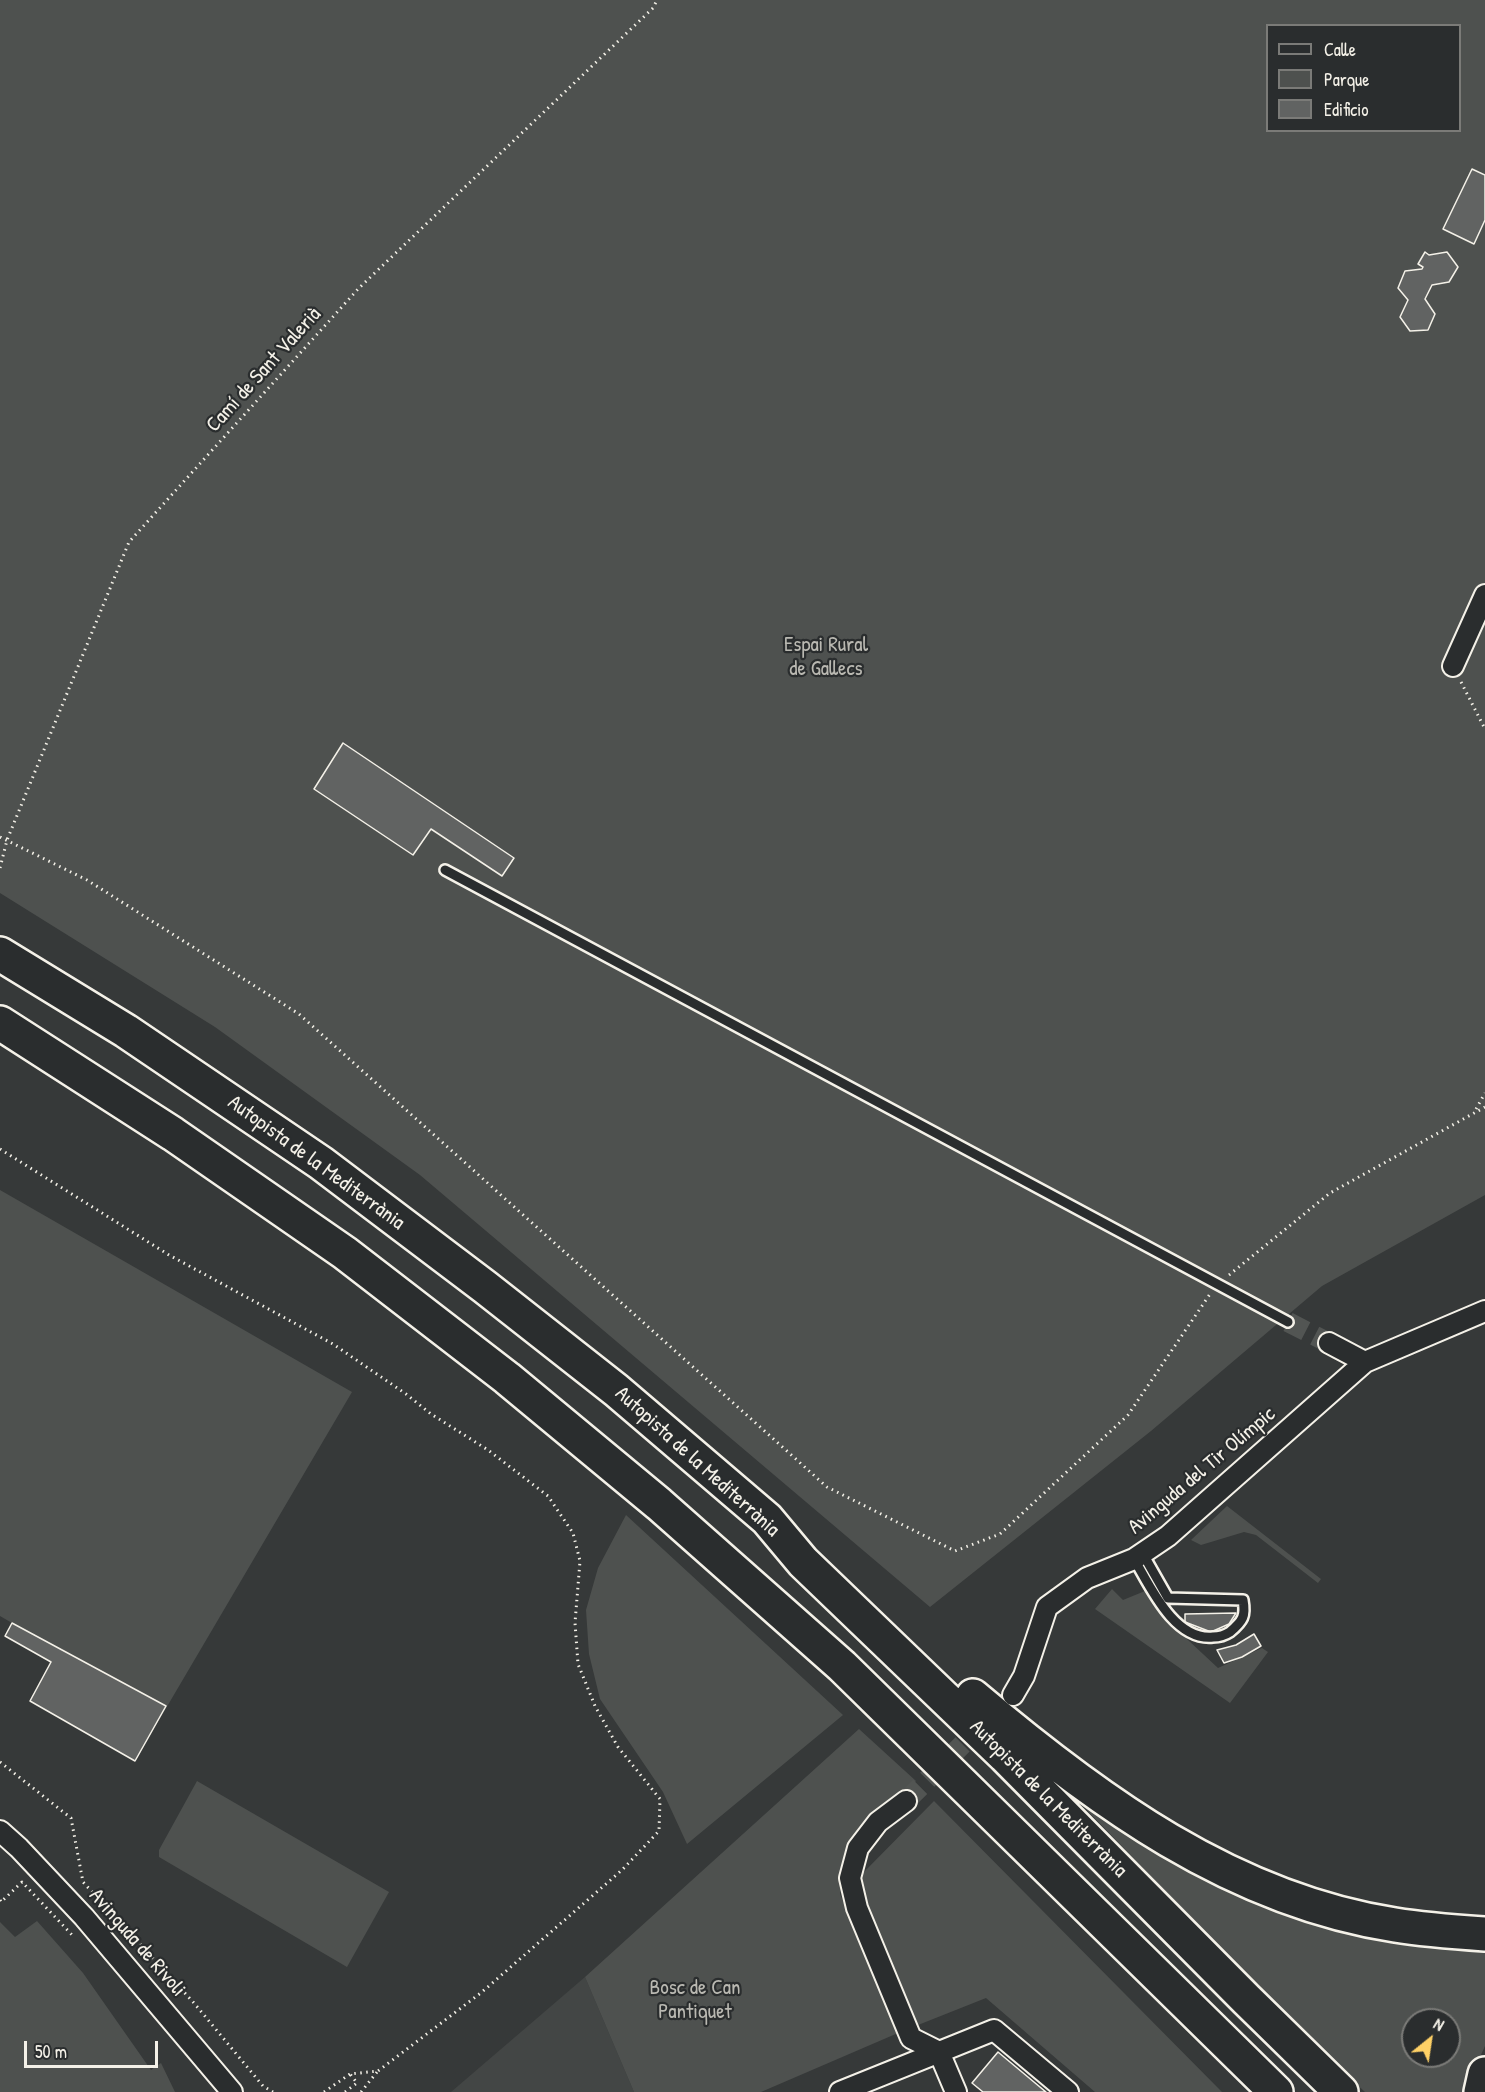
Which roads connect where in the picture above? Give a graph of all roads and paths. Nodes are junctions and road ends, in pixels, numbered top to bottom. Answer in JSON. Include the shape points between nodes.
{"nodes":[{"id":1,"x":657,"y":0,"type":"edge"},
{"id":2,"x":1485,"y":595,"type":"edge"},
{"id":3,"x":1453,"y":666,"type":"joint"},
{"id":4,"x":1485,"y":729,"type":"edge"},
{"id":5,"x":0,"y":837,"type":"edge"},
{"id":6,"x":7,"y":840,"type":"junction"},
{"id":7,"x":0,"y":868,"type":"edge"},
{"id":8,"x":445,"y":870,"type":"dead end"},
{"id":9,"x":0,"y":954,"type":"edge"},
{"id":10,"x":0,"y":1023,"type":"edge"},
{"id":11,"x":1485,"y":1093,"type":"edge"},
{"id":12,"x":1485,"y":1107,"type":"edge"},
{"id":13,"x":1475,"y":1111,"type":"junction"},
{"id":14,"x":0,"y":1149,"type":"edge"},
{"id":15,"x":1217,"y":1285,"type":"junction"},
{"id":16,"x":1485,"y":1311,"type":"edge"},
{"id":17,"x":1288,"y":1322,"type":"tunnel mouth"},
{"id":18,"x":1329,"y":1343,"type":"tunnel mouth"},
{"id":19,"x":1365,"y":1362,"type":"junction"},
{"id":20,"x":1139,"y":1556,"type":"junction"},
{"id":21,"x":945,"y":1685,"type":"junction"},
{"id":22,"x":1013,"y":1695,"type":"dead end"},
{"id":23,"x":940,"y":1760,"type":"junction"},
{"id":24,"x":0,"y":1762,"type":"edge"},
{"id":25,"x":906,"y":1801,"type":"tunnel mouth"},
{"id":26,"x":0,"y":1831,"type":"edge"},
{"id":27,"x":1485,"y":1926,"type":"edge"},
{"id":28,"x":1442,"y":1931,"type":"junction"},
{"id":29,"x":1485,"y":1934,"type":"edge"},
{"id":30,"x":939,"y":2052,"type":"junction"},
{"id":31,"x":378,"y":2071,"type":"junction"},
{"id":32,"x":350,"y":2074,"type":"junction"},
{"id":33,"x":1485,"y":2074,"type":"edge"},
{"id":34,"x":263,"y":2086,"type":"junction"},
{"id":35,"x":232,"y":2092,"type":"edge"},
{"id":36,"x":264,"y":2092,"type":"edge"},
{"id":37,"x":273,"y":2092,"type":"edge"},
{"id":38,"x":324,"y":2092,"type":"edge"},
{"id":39,"x":345,"y":2092,"type":"edge"},
{"id":40,"x":361,"y":2092,"type":"edge"},
{"id":41,"x":840,"y":2092,"type":"edge"},
{"id":42,"x":956,"y":2092,"type":"edge"},
{"id":43,"x":1068,"y":2092,"type":"edge"},
{"id":44,"x":1254,"y":2092,"type":"edge"},
{"id":45,"x":1276,"y":2092,"type":"edge"},
{"id":46,"x":1341,"y":2092,"type":"edge"},
{"id":47,"x":1481,"y":2092,"type":"edge"}],
"edges":[{"from":1,"to":6,"type":"path","name":"Camí de Sant Valerià","via":[[359,288],[129,542]]},
{"from":2,"to":3,"type":"street"},
{"from":3,"to":4,"type":"path"},
{"from":5,"to":6,"type":"path"},
{"from":6,"to":7,"type":"path","name":"Camí de Sant Valerià"},
{"from":6,"to":15,"type":"path","via":[[87,880],[299,1014],[827,1487],[955,1551],[1000,1534],[1128,1415]]},
{"from":8,"to":15,"type":"lane"},
{"from":9,"to":21,"type":"highway","name":"Autopista de la Mediterrània","via":[[135,1037],[321,1163],[485,1287],[616,1390],[767,1519],[803,1562],[884,1627]]},
{"from":10,"to":23,"type":"highway","via":[[173,1134],[345,1253],[659,1503],[842,1666]]},
{"from":11,"to":13,"type":"path"},
{"from":12,"to":13,"type":"path"},
{"from":13,"to":15,"type":"path","via":[[1330,1193]]},
{"from":14,"to":31,"type":"path","via":[[170,1255],[333,1344],[548,1496],[573,1533],[580,1561],[575,1623],[578,1664],[618,1747],[660,1799],[659,1831],[622,1870],[482,1992]]},
{"from":15,"to":17,"type":"lane"},
{"from":16,"to":19,"type":"street","name":"Avinguda del Tir Olímpic"},
{"from":18,"to":19,"type":"street"},
{"from":19,"to":20,"type":"street","name":"Avinguda del Tir Olímpic","via":[[1168,1536]]},
{"from":20,"to":20,"type":"lane","via":[[1160,1604],[1192,1634],[1207,1638],[1224,1636],[1238,1625],[1245,1613],[1243,1600],[1168,1598]]},
{"from":20,"to":22,"type":"street","name":"Avinguda del Tir Olímpic","via":[[1087,1578],[1047,1607],[1024,1676]]},
{"from":21,"to":28,"type":"highway","via":[[1132,1818],[1211,1864],[1307,1903],[1383,1923]]},
{"from":21,"to":46,"type":"highway","name":"Autopista de la Mediterrània","via":[[1005,1756]]},
{"from":23,"to":44,"type":"highway","via":[[974,1811]]},
{"from":23,"to":45,"type":"highway"},
{"from":24,"to":34,"type":"path","via":[[71,1818],[83,1882],[194,2003]]},
{"from":25,"to":30,"type":"street","via":[[878,1822],[858,1848],[850,1878],[857,1908],[911,2038]]},
{"from":26,"to":35,"type":"street","name":"Avinguda de Rivoli","via":[[84,1917]]},
{"from":27,"to":28,"type":"highway"},
{"from":28,"to":29,"type":"highway"},
{"from":30,"to":41,"type":"street"},
{"from":30,"to":42,"type":"street"},
{"from":30,"to":43,"type":"street","via":[[994,2030]]},
{"from":31,"to":32,"type":"path"},
{"from":31,"to":40,"type":"path"},
{"from":32,"to":38,"type":"path"},
{"from":32,"to":39,"type":"path","via":[[357,2083]]},
{"from":33,"to":47,"type":"highway"},
{"from":34,"to":36,"type":"path"},
{"from":34,"to":37,"type":"path"}]}
